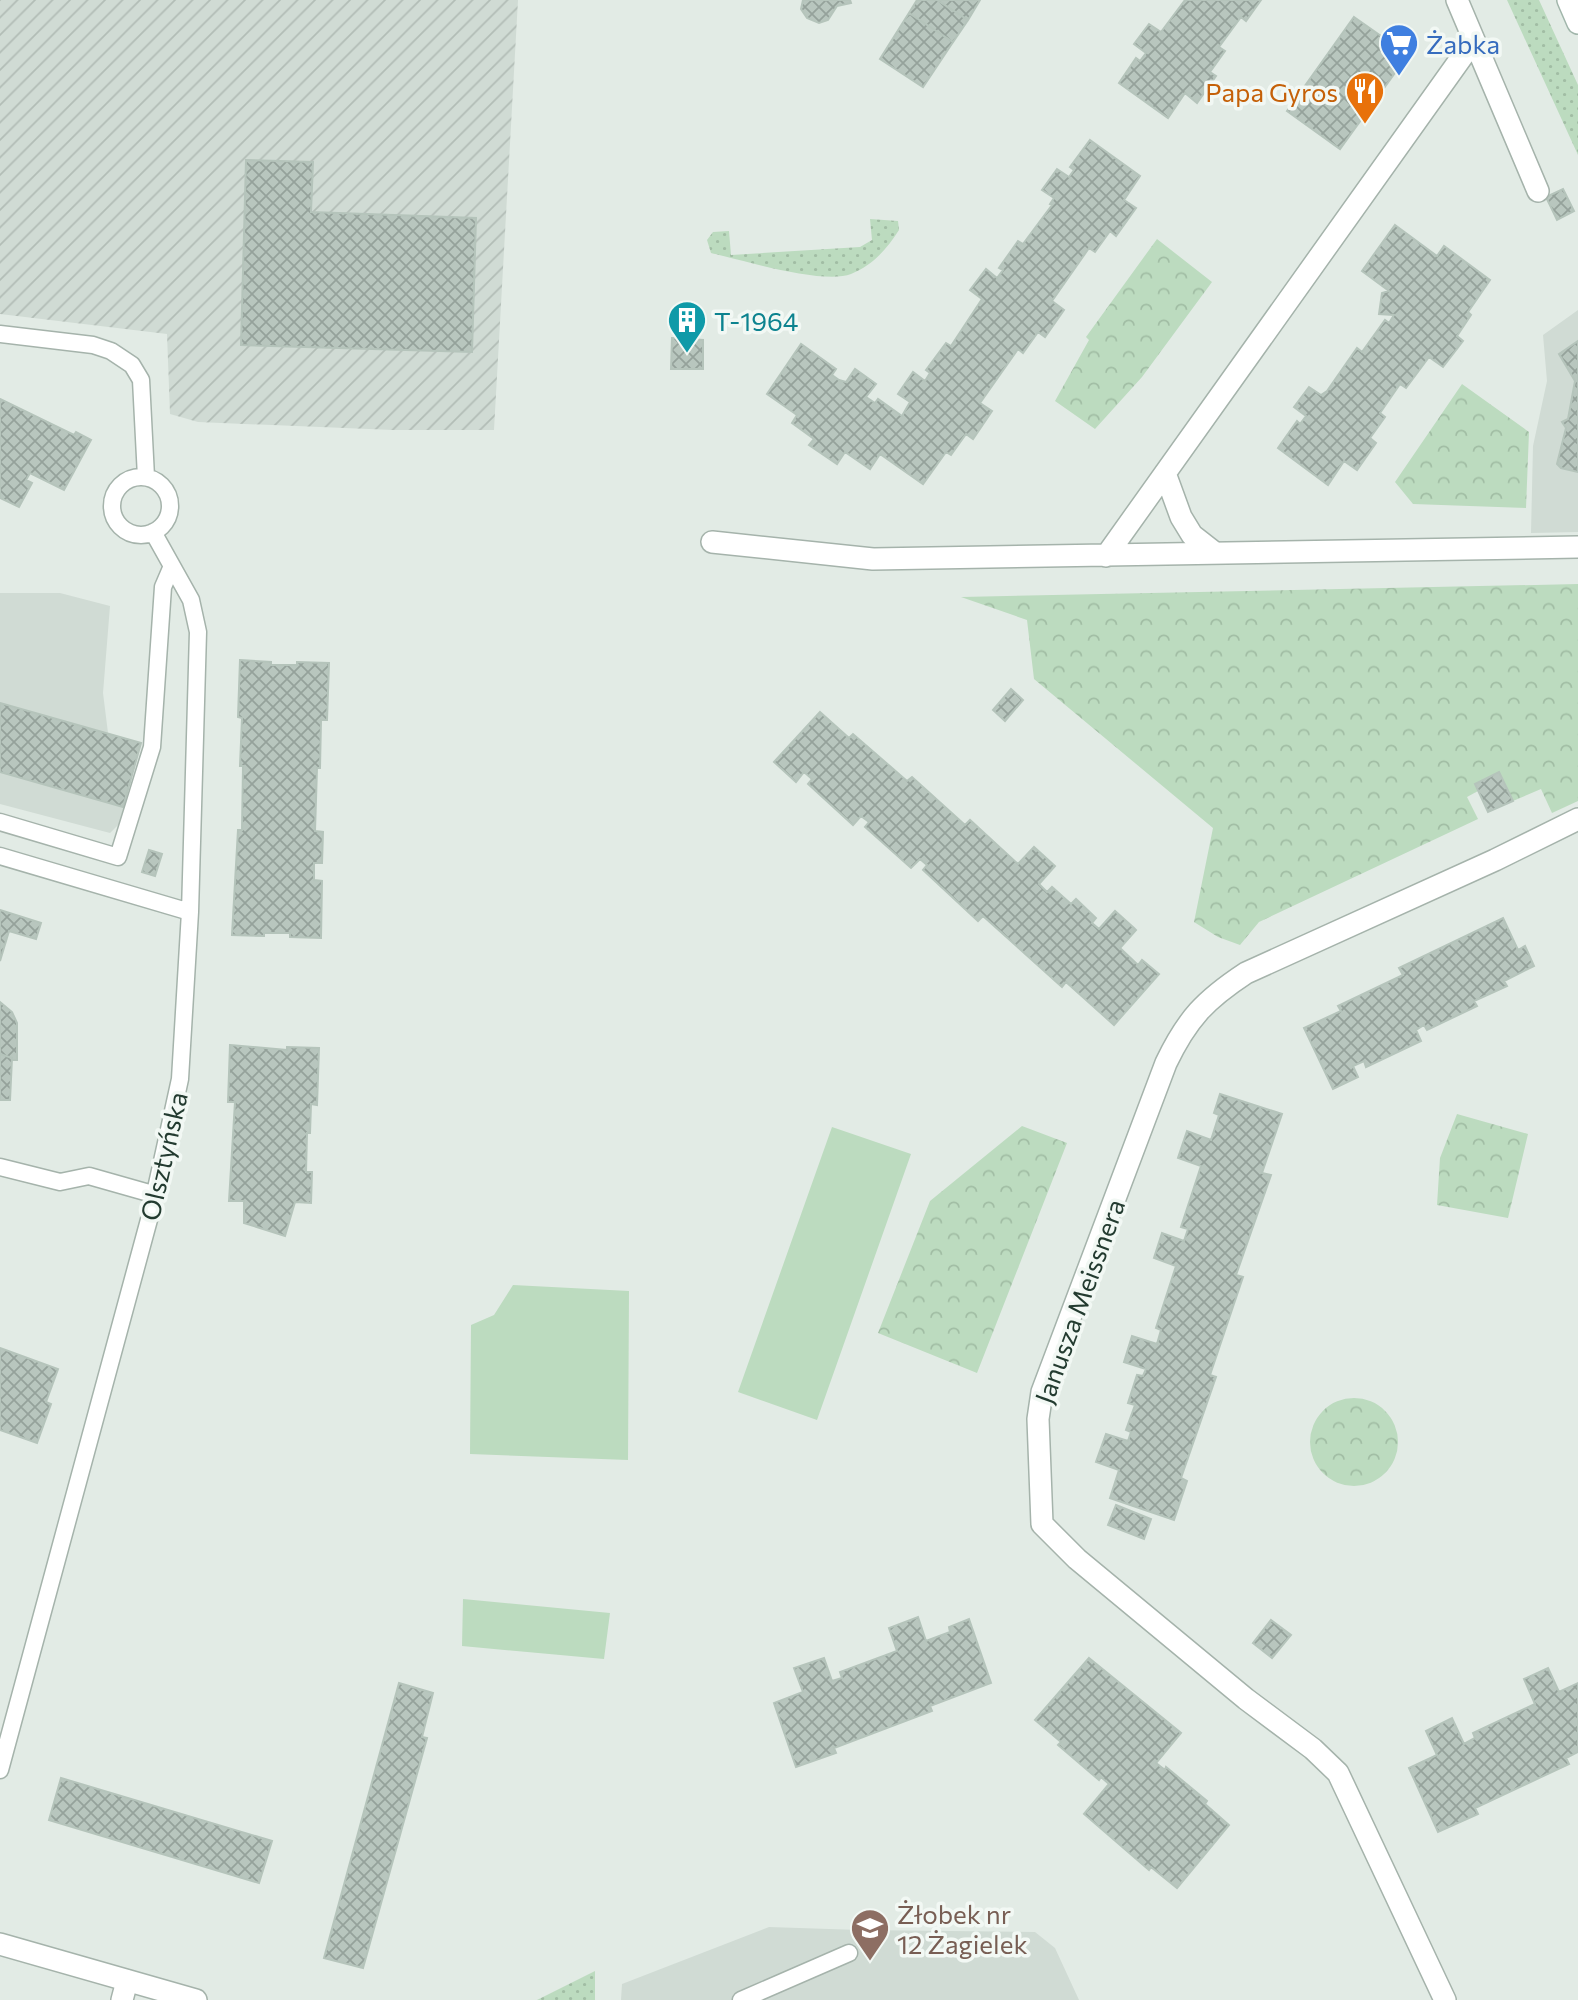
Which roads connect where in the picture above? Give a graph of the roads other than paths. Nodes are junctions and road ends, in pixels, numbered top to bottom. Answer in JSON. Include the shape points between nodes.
{"nodes":[{"id":1,"x":1457,"y":0,"type":"edge"},
{"id":2,"x":1567,"y":0,"type":"edge"},
{"id":3,"x":1578,"y":23,"type":"edge"},
{"id":4,"x":1474,"y":40,"type":"junction"},
{"id":5,"x":1538,"y":191,"type":"dead end"},
{"id":6,"x":0,"y":334,"type":"edge"},
{"id":7,"x":1164,"y":473,"type":"junction"},
{"id":8,"x":146,"y":477,"type":"junction"},
{"id":9,"x":153,"y":532,"type":"junction"},
{"id":10,"x":712,"y":542,"type":"dead end"},
{"id":11,"x":1578,"y":547,"type":"edge"},
{"id":12,"x":1215,"y":553,"type":"junction"},
{"id":13,"x":1106,"y":556,"type":"junction"},
{"id":14,"x":172,"y":566,"type":"junction"},
{"id":15,"x":1578,"y":819,"type":"edge"},
{"id":16,"x":0,"y":822,"type":"edge"},
{"id":17,"x":0,"y":856,"type":"edge"},
{"id":18,"x":190,"y":912,"type":"junction"},
{"id":19,"x":0,"y":1167,"type":"edge"},
{"id":20,"x":156,"y":1195,"type":"junction"},
{"id":21,"x":0,"y":1770,"type":"edge"},
{"id":22,"x":0,"y":1944,"type":"edge"},
{"id":23,"x":849,"y":1953,"type":"dead end"},
{"id":24,"x":124,"y":1990,"type":"edge"},
{"id":25,"x":197,"y":2000,"type":"edge"},
{"id":26,"x":741,"y":2000,"type":"edge"},
{"id":27,"x":1445,"y":2000,"type":"edge"}],
"edges":[{"from":1,"to":4,"type":"street"},
{"from":2,"to":3,"type":"street"},
{"from":4,"to":5,"type":"street"},
{"from":4,"to":7,"type":"street"},
{"from":6,"to":8,"type":"lane","via":[[93,345],[132,365],[141,380]]},
{"from":7,"to":12,"type":"street","via":[[1192,535]]},
{"from":7,"to":13,"type":"street"},
{"from":8,"to":9,"type":"lane","via":[[158,481],[170,502],[170,514]]},
{"from":8,"to":9,"type":"lane","via":[[120,486],[114,494],[113,513],[132,534]]},
{"from":9,"to":14,"type":"lane","name":"Olsztyńska"},
{"from":10,"to":13,"type":"street","via":[[873,559]]},
{"from":11,"to":12,"type":"street"},
{"from":12,"to":13,"type":"street"},
{"from":14,"to":16,"type":"lane","via":[[163,587],[152,747],[118,857]]},
{"from":14,"to":18,"type":"lane","name":"Olsztyńska","via":[[191,600],[198,632]]},
{"from":15,"to":27,"type":"street","name":"Janusza Meissnera","via":[[1246,973],[1194,1014],[1166,1063],[1042,1392],[1038,1419],[1042,1524],[1077,1559],[1338,1773]]},
{"from":17,"to":18,"type":"lane"},
{"from":18,"to":20,"type":"lane","name":"Olsztyńska","via":[[180,1079]]},
{"from":19,"to":20,"type":"lane","via":[[60,1182],[89,1176]]},
{"from":20,"to":21,"type":"lane","name":"Olsztyńska"},
{"from":22,"to":24,"type":"street"},
{"from":23,"to":26,"type":"lane"},
{"from":24,"to":25,"type":"street"}]}
